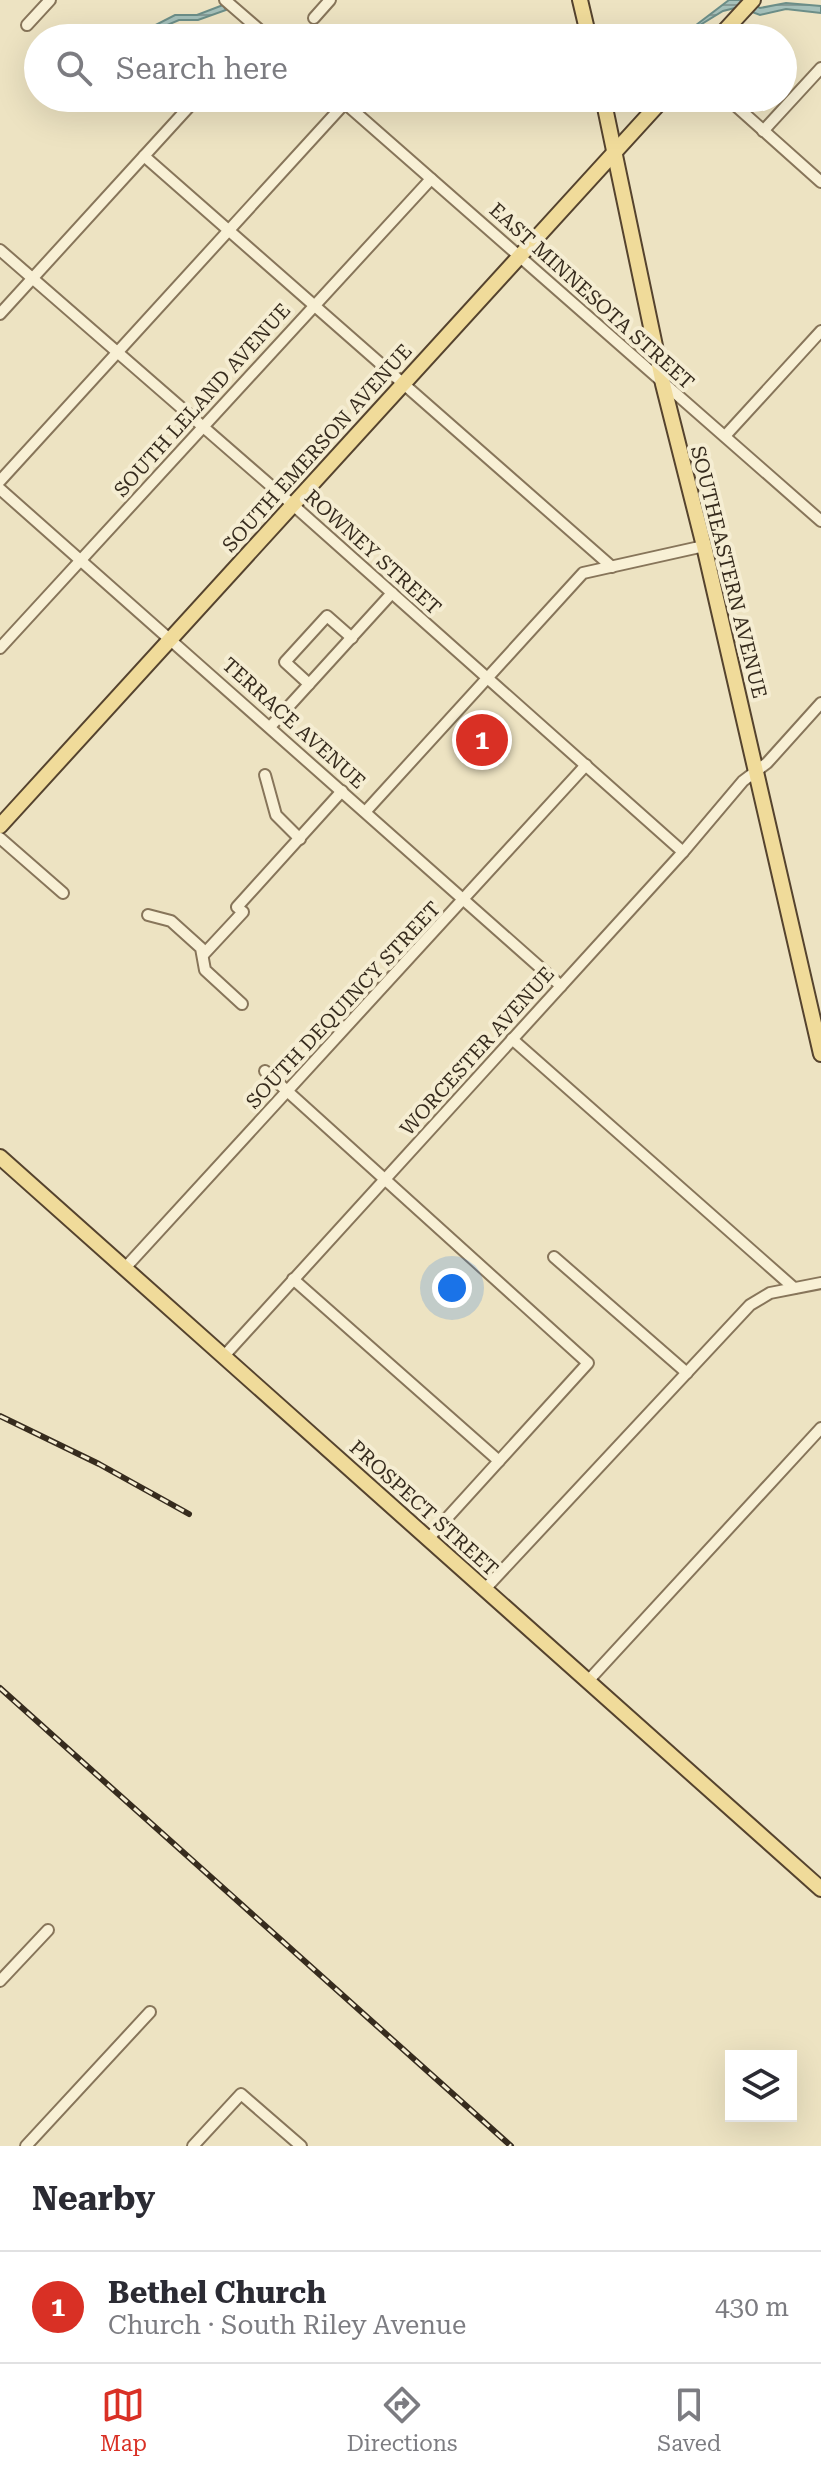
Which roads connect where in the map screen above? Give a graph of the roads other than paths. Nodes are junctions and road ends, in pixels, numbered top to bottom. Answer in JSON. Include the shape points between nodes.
{"nodes":[{"id":1,"x":50,"y":0,"type":"edge"},
{"id":2,"x":225,"y":0,"type":"edge"},
{"id":3,"x":330,"y":0,"type":"edge"},
{"id":4,"x":580,"y":0,"type":"edge"},
{"id":5,"x":752,"y":1,"type":"edge"},
{"id":6,"x":314,"y":18,"type":"dead end"},
{"id":7,"x":28,"y":24,"type":"edge"},
{"id":8,"x":247,"y":24,"type":"edge"},
{"id":9,"x":586,"y":24,"type":"edge"},
{"id":10,"x":731,"y":24,"type":"edge"},
{"id":11,"x":820,"y":70,"type":"edge"},
{"id":12,"x":797,"y":95,"type":"edge"},
{"id":13,"x":184,"y":112,"type":"edge"},
{"id":14,"x":332,"y":112,"type":"edge"},
{"id":15,"x":356,"y":112,"type":"edge"},
{"id":16,"x":606,"y":112,"type":"edge"},
{"id":17,"x":651,"y":112,"type":"edge"},
{"id":18,"x":742,"y":112,"type":"edge"},
{"id":19,"x":781,"y":112,"type":"edge"},
{"id":20,"x":763,"y":131,"type":"junction"},
{"id":21,"x":615,"y":152,"type":"junction"},
{"id":22,"x":144,"y":156,"type":"junction"},
{"id":23,"x":431,"y":179,"type":"junction"},
{"id":24,"x":821,"y":182,"type":"edge"},
{"id":25,"x":229,"y":231,"type":"junction"},
{"id":26,"x":0,"y":250,"type":"edge"},
{"id":27,"x":519,"y":257,"type":"junction"},
{"id":28,"x":32,"y":279,"type":"junction"},
{"id":29,"x":314,"y":304,"type":"junction"},
{"id":30,"x":0,"y":314,"type":"edge"},
{"id":31,"x":821,"y":331,"type":"edge"},
{"id":32,"x":117,"y":352,"type":"junction"},
{"id":33,"x":404,"y":383,"type":"junction"},
{"id":34,"x":663,"y":384,"type":"junction"},
{"id":35,"x":202,"y":426,"type":"junction"},
{"id":36,"x":725,"y":436,"type":"junction"},
{"id":37,"x":0,"y":481,"type":"edge"},
{"id":38,"x":0,"y":489,"type":"edge"},
{"id":39,"x":293,"y":505,"type":"junction"},
{"id":40,"x":820,"y":517,"type":"edge"},
{"id":41,"x":704,"y":546,"type":"junction"},
{"id":42,"x":81,"y":559,"type":"junction"},
{"id":43,"x":612,"y":567,"type":"junction"},
{"id":44,"x":392,"y":593,"type":"junction"},
{"id":45,"x":172,"y":638,"type":"junction"},
{"id":46,"x":352,"y":638,"type":"junction"},
{"id":47,"x":0,"y":648,"type":"edge"},
{"id":48,"x":488,"y":678,"type":"junction"},
{"id":49,"x":309,"y":684,"type":"junction"},
{"id":50,"x":821,"y":703,"type":"edge"},
{"id":51,"x":270,"y":727,"type":"junction"},
{"id":52,"x":586,"y":765,"type":"junction"},
{"id":53,"x":756,"y":771,"type":"junction"},
{"id":54,"x":262,"y":782,"type":"dead end"},
{"id":55,"x":342,"y":791,"type":"junction"},
{"id":56,"x":366,"y":811,"type":"junction"},
{"id":57,"x":0,"y":826,"type":"edge"},
{"id":58,"x":0,"y":838,"type":"edge"},
{"id":59,"x":300,"y":839,"type":"junction"},
{"id":60,"x":683,"y":852,"type":"junction"},
{"id":61,"x":63,"y":893,"type":"dead end"},
{"id":62,"x":464,"y":899,"type":"junction"},
{"id":63,"x":148,"y":915,"type":"dead end"},
{"id":64,"x":203,"y":955,"type":"junction"},
{"id":65,"x":561,"y":986,"type":"junction"},
{"id":66,"x":242,"y":1004,"type":"dead end"},
{"id":67,"x":512,"y":1039,"type":"junction"},
{"id":68,"x":821,"y":1054,"type":"edge"},
{"id":69,"x":265,"y":1071,"type":"dead end"},
{"id":70,"x":288,"y":1092,"type":"junction"},
{"id":71,"x":0,"y":1157,"type":"edge"},
{"id":72,"x":384,"y":1180,"type":"junction"},
{"id":73,"x":554,"y":1257,"type":"dead end"},
{"id":74,"x":125,"y":1268,"type":"junction"},
{"id":75,"x":293,"y":1279,"type":"junction"},
{"id":76,"x":821,"y":1283,"type":"edge"},
{"id":77,"x":794,"y":1288,"type":"junction"},
{"id":78,"x":224,"y":1356,"type":"junction"},
{"id":79,"x":687,"y":1373,"type":"junction"},
{"id":80,"x":821,"y":1428,"type":"edge"},
{"id":81,"x":499,"y":1461,"type":"junction"},
{"id":82,"x":428,"y":1539,"type":"junction"},
{"id":83,"x":485,"y":1589,"type":"junction"},
{"id":84,"x":588,"y":1681,"type":"junction"},
{"id":85,"x":821,"y":1889,"type":"edge"},
{"id":86,"x":48,"y":1930,"type":"dead end"},
{"id":87,"x":0,"y":1981,"type":"edge"},
{"id":88,"x":150,"y":2012,"type":"dead end"},
{"id":89,"x":26,"y":2146,"type":"edge"},
{"id":90,"x":193,"y":2146,"type":"edge"},
{"id":91,"x":301,"y":2146,"type":"edge"}],
"edges":[{"from":1,"to":7,"type":"street"},
{"from":2,"to":8,"type":"street"},
{"from":3,"to":6,"type":"street"},
{"from":4,"to":9,"type":"main road"},
{"from":5,"to":10,"type":"main road"},
{"from":11,"to":12,"type":"street"},
{"from":13,"to":22,"type":"street"},
{"from":14,"to":25,"type":"street"},
{"from":15,"to":23,"type":"street","name":"EAST MINNESOTA STREET"},
{"from":16,"to":21,"type":"main road","name":"SOUTHEASTERN AVENUE"},
{"from":17,"to":21,"type":"main road","name":"SOUTH EMERSON AVENUE"},
{"from":18,"to":20,"type":"street"},
{"from":19,"to":20,"type":"street"},
{"from":20,"to":24,"type":"street"},
{"from":21,"to":27,"type":"main road","name":"SOUTH EMERSON AVENUE"},
{"from":21,"to":34,"type":"main road","name":"SOUTHEASTERN AVENUE"},
{"from":22,"to":25,"type":"street"},
{"from":22,"to":28,"type":"street"},
{"from":23,"to":27,"type":"street","name":"EAST MINNESOTA STREET"},
{"from":23,"to":29,"type":"street","name":"SOUTH LELAND AVENUE"},
{"from":25,"to":29,"type":"street"},
{"from":25,"to":32,"type":"street"},
{"from":26,"to":28,"type":"street","name":"ROWNEY STREET"},
{"from":27,"to":33,"type":"main road","name":"SOUTH EMERSON AVENUE"},
{"from":27,"to":34,"type":"street","name":"EAST MINNESOTA STREET"},
{"from":28,"to":30,"type":"street"},
{"from":28,"to":32,"type":"street","name":"ROWNEY STREET"},
{"from":29,"to":33,"type":"street"},
{"from":29,"to":35,"type":"street","name":"SOUTH LELAND AVENUE"},
{"from":31,"to":36,"type":"street"},
{"from":32,"to":35,"type":"street","name":"ROWNEY STREET"},
{"from":32,"to":37,"type":"street"},
{"from":33,"to":39,"type":"main road","name":"SOUTH EMERSON AVENUE"},
{"from":33,"to":43,"type":"street"},
{"from":34,"to":36,"type":"street","name":"EAST MINNESOTA STREET"},
{"from":34,"to":41,"type":"main road","name":"SOUTHEASTERN AVENUE"},
{"from":35,"to":39,"type":"street","name":"ROWNEY STREET"},
{"from":35,"to":42,"type":"street","name":"SOUTH LELAND AVENUE"},
{"from":36,"to":40,"type":"street","name":"EAST MINNESOTA STREET"},
{"from":38,"to":42,"type":"street","name":"TERRACE AVENUE"},
{"from":39,"to":44,"type":"street","name":"ROWNEY STREET"},
{"from":39,"to":45,"type":"main road","name":"SOUTH EMERSON AVENUE"},
{"from":41,"to":43,"type":"street"},
{"from":41,"to":53,"type":"main road","name":"SOUTHEASTERN AVENUE"},
{"from":42,"to":45,"type":"street","name":"TERRACE AVENUE"},
{"from":42,"to":47,"type":"street","name":"SOUTH LELAND AVENUE"},
{"from":43,"to":48,"type":"street","via":[[583,573]]},
{"from":44,"to":46,"type":"street"},
{"from":44,"to":48,"type":"street","name":"ROWNEY STREET"},
{"from":45,"to":51,"type":"street","name":"TERRACE AVENUE"},
{"from":45,"to":57,"type":"main road","name":"SOUTH EMERSON AVENUE"},
{"from":46,"to":49,"type":"street"},
{"from":46,"to":49,"type":"street","via":[[327,616],[285,662]]},
{"from":48,"to":52,"type":"street","name":"ROWNEY STREET"},
{"from":48,"to":56,"type":"street"},
{"from":49,"to":51,"type":"street"},
{"from":50,"to":53,"type":"street","name":"WORCESTER AVENUE"},
{"from":51,"to":55,"type":"street","name":"TERRACE AVENUE"},
{"from":52,"to":60,"type":"street","name":"ROWNEY STREET"},
{"from":52,"to":62,"type":"street","name":"SOUTH DEQUINCY STREET"},
{"from":53,"to":60,"type":"street","name":"WORCESTER AVENUE"},
{"from":53,"to":68,"type":"main road","name":"SOUTHEASTERN AVENUE"},
{"from":54,"to":59,"type":"street","via":[[276,815]]},
{"from":55,"to":56,"type":"street","name":"TERRACE AVENUE"},
{"from":55,"to":59,"type":"street"},
{"from":56,"to":62,"type":"street","name":"TERRACE AVENUE"},
{"from":58,"to":61,"type":"street"},
{"from":59,"to":64,"type":"street","via":[[237,907],[243,912]]},
{"from":60,"to":65,"type":"street","name":"WORCESTER AVENUE"},
{"from":62,"to":65,"type":"street","name":"TERRACE AVENUE"},
{"from":62,"to":70,"type":"street","name":"SOUTH DEQUINCY STREET"},
{"from":63,"to":64,"type":"street","via":[[176,924]]},
{"from":64,"to":66,"type":"street","via":[[205,970]]},
{"from":65,"to":67,"type":"street","name":"WORCESTER AVENUE"},
{"from":67,"to":72,"type":"street","name":"WORCESTER AVENUE"},
{"from":67,"to":77,"type":"street"},
{"from":69,"to":70,"type":"street"},
{"from":70,"to":72,"type":"street"},
{"from":70,"to":74,"type":"street","name":"SOUTH DEQUINCY STREET"},
{"from":71,"to":74,"type":"main road","name":"PROSPECT STREET"},
{"from":72,"to":75,"type":"street","name":"WORCESTER AVENUE"},
{"from":72,"to":81,"type":"street","via":[[588,1363]]},
{"from":73,"to":79,"type":"street"},
{"from":74,"to":78,"type":"main road","name":"PROSPECT STREET"},
{"from":75,"to":78,"type":"street","name":"WORCESTER AVENUE"},
{"from":75,"to":81,"type":"street"},
{"from":76,"to":77,"type":"street"},
{"from":77,"to":79,"type":"street","via":[[753,1303]]},
{"from":78,"to":82,"type":"main road","name":"PROSPECT STREET"},
{"from":79,"to":83,"type":"street"},
{"from":80,"to":84,"type":"street"},
{"from":81,"to":82,"type":"street"},
{"from":82,"to":83,"type":"main road","name":"PROSPECT STREET"},
{"from":83,"to":84,"type":"main road","name":"PROSPECT STREET"},
{"from":84,"to":85,"type":"main road","name":"PROSPECT STREET"},
{"from":86,"to":87,"type":"street"},
{"from":88,"to":89,"type":"street"},
{"from":90,"to":91,"type":"street","via":[[241,2094]]}]}
